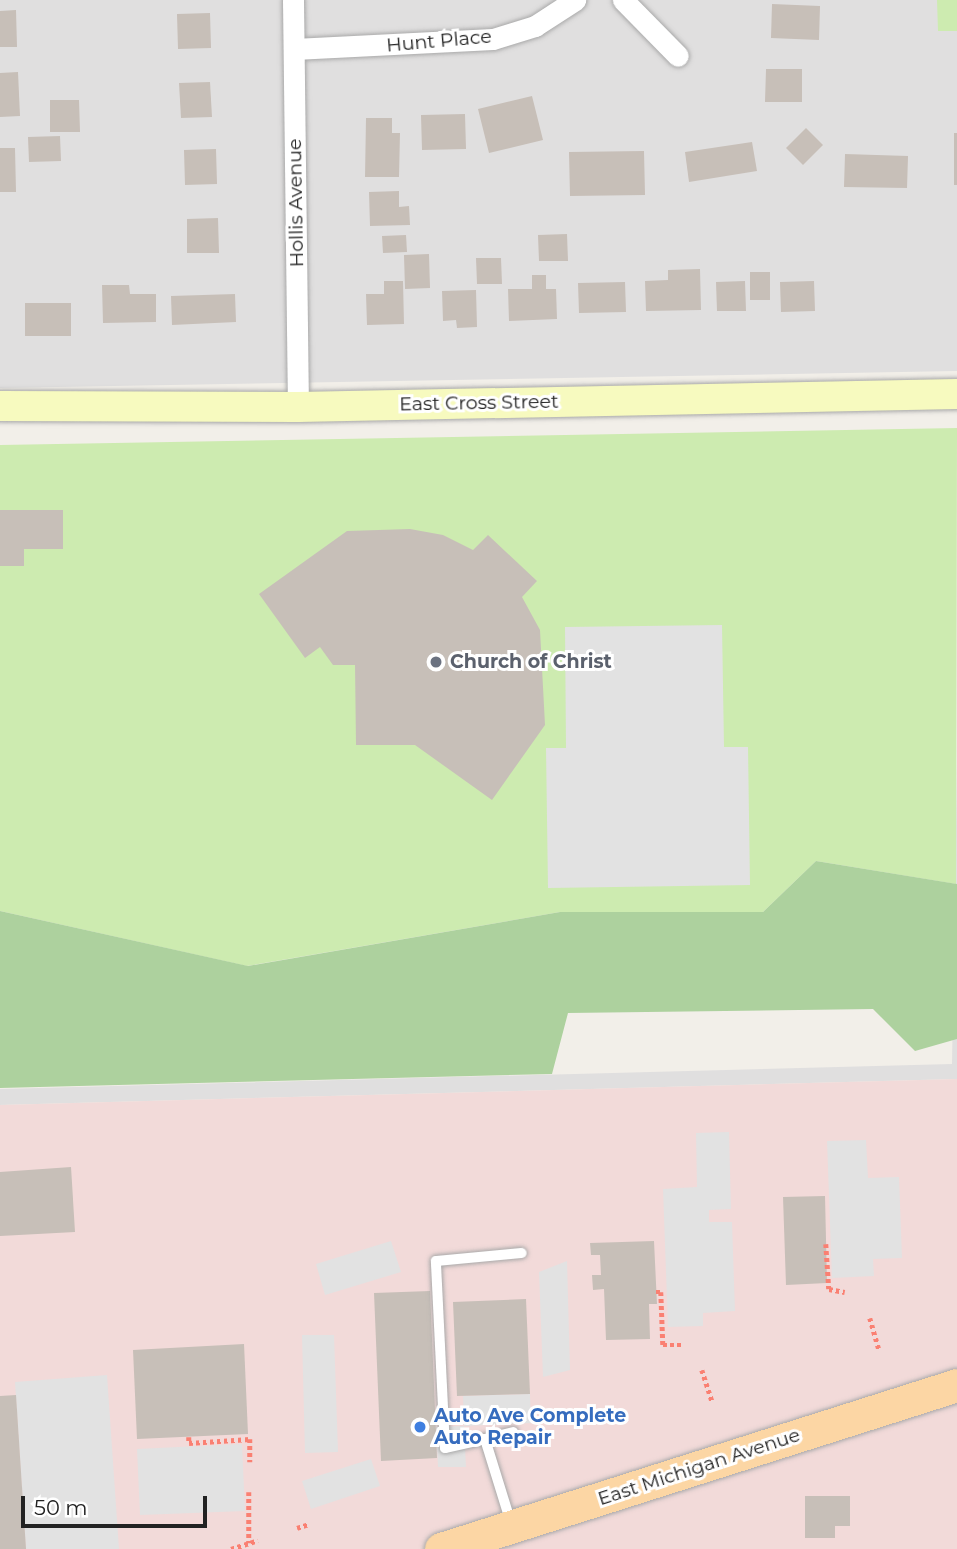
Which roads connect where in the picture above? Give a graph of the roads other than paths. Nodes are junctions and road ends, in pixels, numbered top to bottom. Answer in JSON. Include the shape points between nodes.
{"nodes":[{"id":1,"x":293,"y":0,"type":"edge"},
{"id":2,"x":575,"y":0,"type":"edge"},
{"id":3,"x":623,"y":0,"type":"edge"},
{"id":4,"x":294,"y":49,"type":"junction"},
{"id":5,"x":678,"y":56,"type":"dead end"},
{"id":6,"x":957,"y":394,"type":"edge"},
{"id":7,"x":0,"y":406,"type":"edge"},
{"id":8,"x":298,"y":407,"type":"junction"},
{"id":9,"x":522,"y":1253,"type":"dead end"},
{"id":10,"x":957,"y":1385,"type":"edge"},
{"id":11,"x":513,"y":1432,"type":"dead end"},
{"id":12,"x":485,"y":1438,"type":"junction"},
{"id":13,"x":512,"y":1526,"type":"junction"},
{"id":14,"x":441,"y":1549,"type":"edge"}],
"edges":[{"from":1,"to":4,"type":"street","name":"Hollis Avenue"},
{"from":2,"to":4,"type":"street","name":"Hunt Place","via":[[535,26],[492,39]]},
{"from":3,"to":5,"type":"street"},
{"from":4,"to":8,"type":"street","name":"Hollis Avenue"},
{"from":6,"to":8,"type":"street","name":"East Cross Street"},
{"from":7,"to":8,"type":"street","name":"East Cross Street"},
{"from":9,"to":12,"type":"lane","via":[[436,1261],[445,1448]]},
{"from":10,"to":13,"type":"main road","name":"East Michigan Avenue"},
{"from":11,"to":12,"type":"lane"},
{"from":12,"to":13,"type":"lane"},
{"from":13,"to":14,"type":"main road","name":"East Michigan Avenue"}]}
